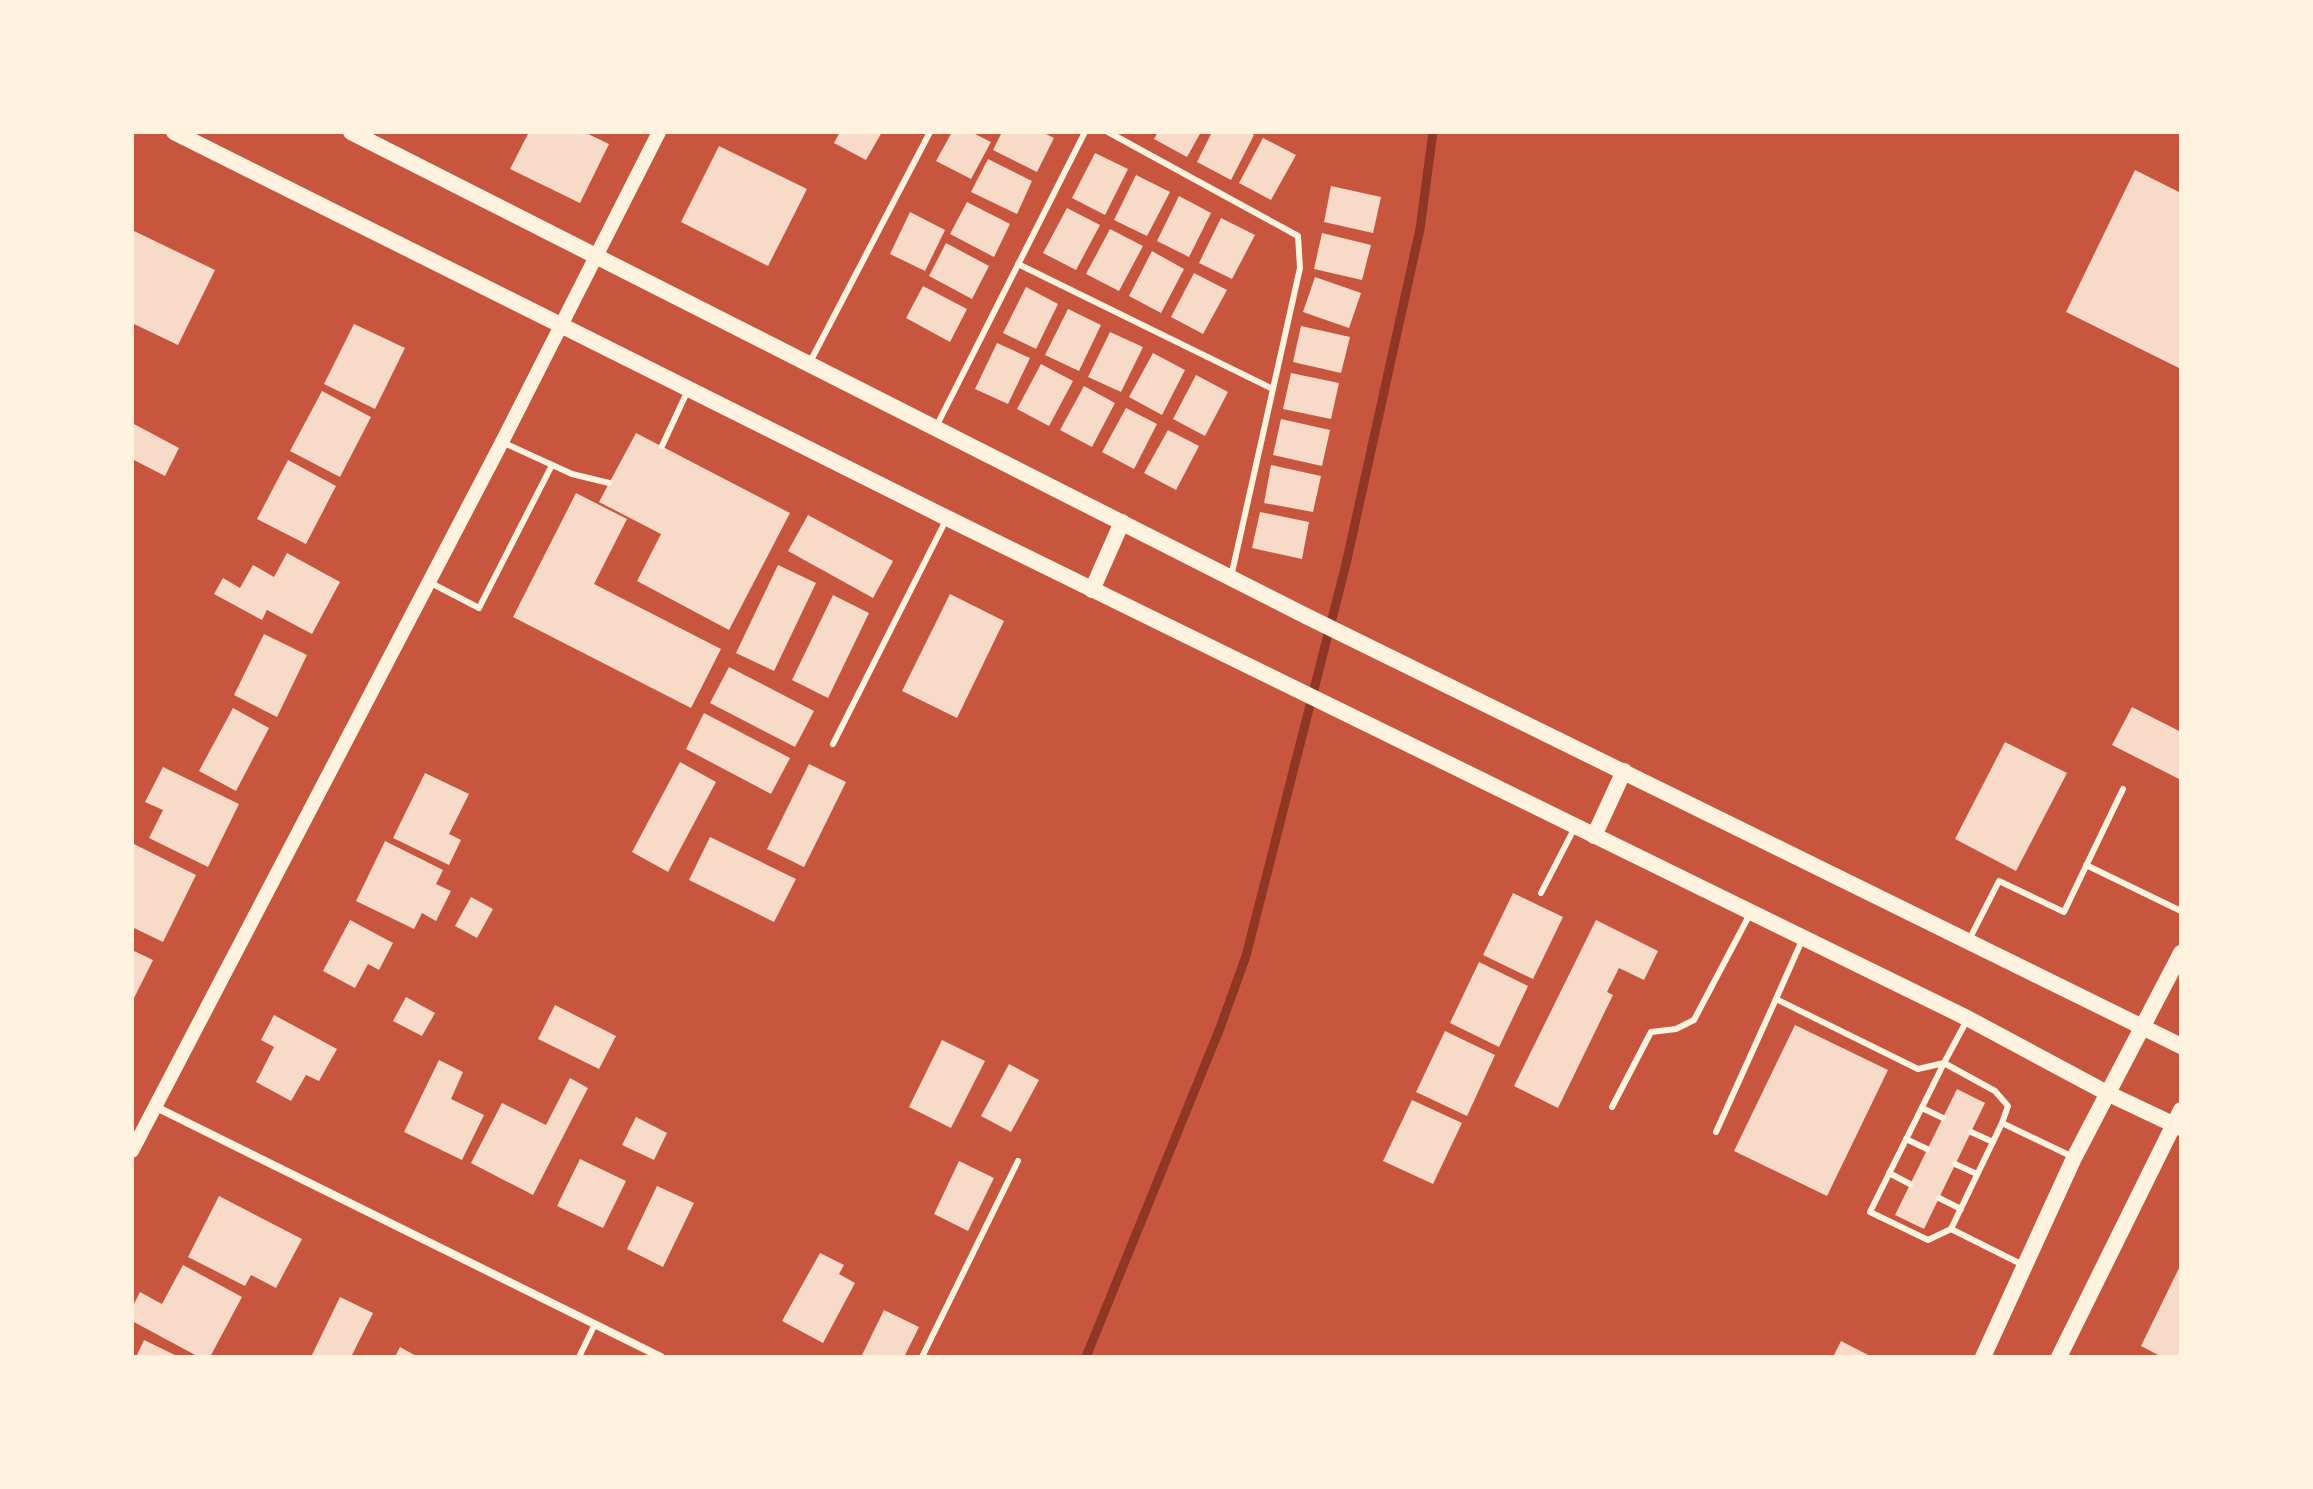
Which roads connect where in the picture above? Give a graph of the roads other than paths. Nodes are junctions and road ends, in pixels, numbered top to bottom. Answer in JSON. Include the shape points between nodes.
{"nodes":[{"id":1,"x":174,"y":132,"type":"edge"},
{"id":2,"x":351,"y":132,"type":"edge"},
{"id":3,"x":659,"y":132,"type":"edge"},
{"id":4,"x":930,"y":132,"type":"edge"},
{"id":5,"x":1085,"y":132,"type":"edge"},
{"id":6,"x":1108,"y":132,"type":"edge"},
{"id":7,"x":597,"y":256,"type":"junction"},
{"id":8,"x":1018,"y":264,"type":"junction"},
{"id":9,"x":561,"y":327,"type":"junction"},
{"id":10,"x":809,"y":364,"type":"junction"},
{"id":11,"x":1273,"y":389,"type":"junction"},
{"id":12,"x":688,"y":390,"type":"junction"},
{"id":13,"x":936,"y":428,"type":"junction"},
{"id":14,"x":502,"y":442,"type":"junction"},
{"id":15,"x":662,"y":446,"type":"dead end"},
{"id":16,"x":552,"y":465,"type":"junction"},
{"id":17,"x":609,"y":483,"type":"dead end"},
{"id":18,"x":947,"y":518,"type":"junction"},
{"id":19,"x":1122,"y":522,"type":"junction"},
{"id":20,"x":1231,"y":577,"type":"junction"},
{"id":21,"x":428,"y":582,"type":"junction"},
{"id":22,"x":1092,"y":590,"type":"junction"},
{"id":23,"x":833,"y":744,"type":"dead end"},
{"id":24,"x":1624,"y":771,"type":"junction"},
{"id":25,"x":2123,"y":789,"type":"dead end"},
{"id":26,"x":1575,"y":827,"type":"junction"},
{"id":27,"x":1594,"y":836,"type":"junction"},
{"id":28,"x":2086,"y":865,"type":"junction"},
{"id":29,"x":1541,"y":893,"type":"dead end"},
{"id":30,"x":2181,"y":911,"type":"edge"},
{"id":31,"x":1751,"y":912,"type":"junction"},
{"id":32,"x":1803,"y":938,"type":"junction"},
{"id":33,"x":1968,"y":942,"type":"junction"},
{"id":34,"x":2181,"y":953,"type":"edge"},
{"id":35,"x":1776,"y":999,"type":"junction"},
{"id":36,"x":1967,"y":1018,"type":"junction"},
{"id":37,"x":2143,"y":1028,"type":"junction"},
{"id":38,"x":2181,"y":1046,"type":"edge"},
{"id":39,"x":1944,"y":1063,"type":"junction"},
{"id":40,"x":2107,"y":1093,"type":"junction"},
{"id":41,"x":154,"y":1106,"type":"junction"},
{"id":42,"x":1612,"y":1107,"type":"dead end"},
{"id":43,"x":1922,"y":1108,"type":"junction"},
{"id":44,"x":1943,"y":1118,"type":"dead end"},
{"id":45,"x":2178,"y":1121,"type":"edge"},
{"id":46,"x":2002,"y":1123,"type":"junction"},
{"id":47,"x":1716,"y":1132,"type":"dead end"},
{"id":48,"x":1971,"y":1132,"type":"dead end"},
{"id":49,"x":1906,"y":1139,"type":"junction"},
{"id":50,"x":1993,"y":1142,"type":"junction"},
{"id":51,"x":1927,"y":1149,"type":"dead end"},
{"id":52,"x":132,"y":1151,"type":"edge"},
{"id":53,"x":2074,"y":1158,"type":"junction"},
{"id":54,"x":1018,"y":1161,"type":"dead end"},
{"id":55,"x":1955,"y":1164,"type":"dead end"},
{"id":56,"x":1889,"y":1173,"type":"junction"},
{"id":57,"x":1977,"y":1174,"type":"junction"},
{"id":58,"x":1910,"y":1184,"type":"dead end"},
{"id":59,"x":1939,"y":1198,"type":"dead end"},
{"id":60,"x":1961,"y":1209,"type":"junction"},
{"id":61,"x":1951,"y":1229,"type":"junction"},
{"id":62,"x":2025,"y":1266,"type":"junction"},
{"id":63,"x":595,"y":1324,"type":"junction"},
{"id":64,"x":579,"y":1357,"type":"edge"},
{"id":65,"x":661,"y":1357,"type":"edge"},
{"id":66,"x":922,"y":1357,"type":"edge"},
{"id":67,"x":1983,"y":1357,"type":"edge"},
{"id":68,"x":2059,"y":1357,"type":"edge"}],
"edges":[{"from":1,"to":9,"type":"main road"},
{"from":2,"to":7,"type":"main road"},
{"from":3,"to":7,"type":"street"},
{"from":4,"to":10,"type":"lane"},
{"from":5,"to":8,"type":"lane"},
{"from":6,"to":11,"type":"lane","via":[[1298,236],[1300,268]]},
{"from":7,"to":9,"type":"street"},
{"from":7,"to":10,"type":"main road"},
{"from":8,"to":11,"type":"lane"},
{"from":8,"to":13,"type":"lane"},
{"from":9,"to":12,"type":"main road"},
{"from":9,"to":14,"type":"street"},
{"from":10,"to":13,"type":"main road"},
{"from":11,"to":20,"type":"lane"},
{"from":12,"to":15,"type":"lane"},
{"from":12,"to":18,"type":"main road"},
{"from":13,"to":19,"type":"main road"},
{"from":14,"to":16,"type":"lane"},
{"from":14,"to":21,"type":"street"},
{"from":16,"to":17,"type":"lane"},
{"from":16,"to":21,"type":"lane","via":[[479,608]]},
{"from":18,"to":22,"type":"main road"},
{"from":18,"to":23,"type":"lane"},
{"from":19,"to":20,"type":"main road"},
{"from":19,"to":22,"type":"main road"},
{"from":20,"to":24,"type":"main road"},
{"from":21,"to":41,"type":"street"},
{"from":22,"to":26,"type":"main road"},
{"from":24,"to":27,"type":"main road"},
{"from":24,"to":33,"type":"main road"},
{"from":25,"to":28,"type":"lane"},
{"from":26,"to":27,"type":"main road"},
{"from":26,"to":29,"type":"lane"},
{"from":27,"to":31,"type":"main road"},
{"from":28,"to":30,"type":"lane"},
{"from":28,"to":33,"type":"lane","via":[[2064,912],[1999,881]]},
{"from":31,"to":32,"type":"main road"},
{"from":31,"to":42,"type":"lane","via":[[1694,1020],[1651,1032]]},
{"from":32,"to":35,"type":"lane"},
{"from":32,"to":36,"type":"main road"},
{"from":33,"to":37,"type":"main road"},
{"from":34,"to":37,"type":"main road"},
{"from":35,"to":39,"type":"lane","via":[[1918,1069]]},
{"from":35,"to":47,"type":"lane"},
{"from":36,"to":39,"type":"lane"},
{"from":36,"to":40,"type":"main road"},
{"from":37,"to":38,"type":"main road"},
{"from":37,"to":40,"type":"main road"},
{"from":39,"to":43,"type":"lane"},
{"from":39,"to":46,"type":"lane","via":[[1995,1091],[2008,1106]]},
{"from":40,"to":45,"type":"main road"},
{"from":40,"to":53,"type":"main road"},
{"from":41,"to":52,"type":"street"},
{"from":41,"to":63,"type":"street"},
{"from":43,"to":44,"type":"lane"},
{"from":43,"to":49,"type":"lane"},
{"from":45,"to":68,"type":"main road"},
{"from":46,"to":50,"type":"lane"},
{"from":46,"to":53,"type":"lane"},
{"from":48,"to":50,"type":"lane"},
{"from":49,"to":51,"type":"lane"},
{"from":49,"to":56,"type":"lane"},
{"from":50,"to":57,"type":"lane"},
{"from":53,"to":62,"type":"main road"},
{"from":54,"to":66,"type":"lane"},
{"from":55,"to":57,"type":"lane"},
{"from":56,"to":58,"type":"lane"},
{"from":56,"to":61,"type":"lane","via":[[1870,1212],[1928,1240]]},
{"from":57,"to":60,"type":"lane"},
{"from":59,"to":60,"type":"lane"},
{"from":60,"to":61,"type":"lane"},
{"from":61,"to":62,"type":"lane"},
{"from":62,"to":67,"type":"main road"},
{"from":63,"to":64,"type":"lane"},
{"from":63,"to":65,"type":"street"}]}
